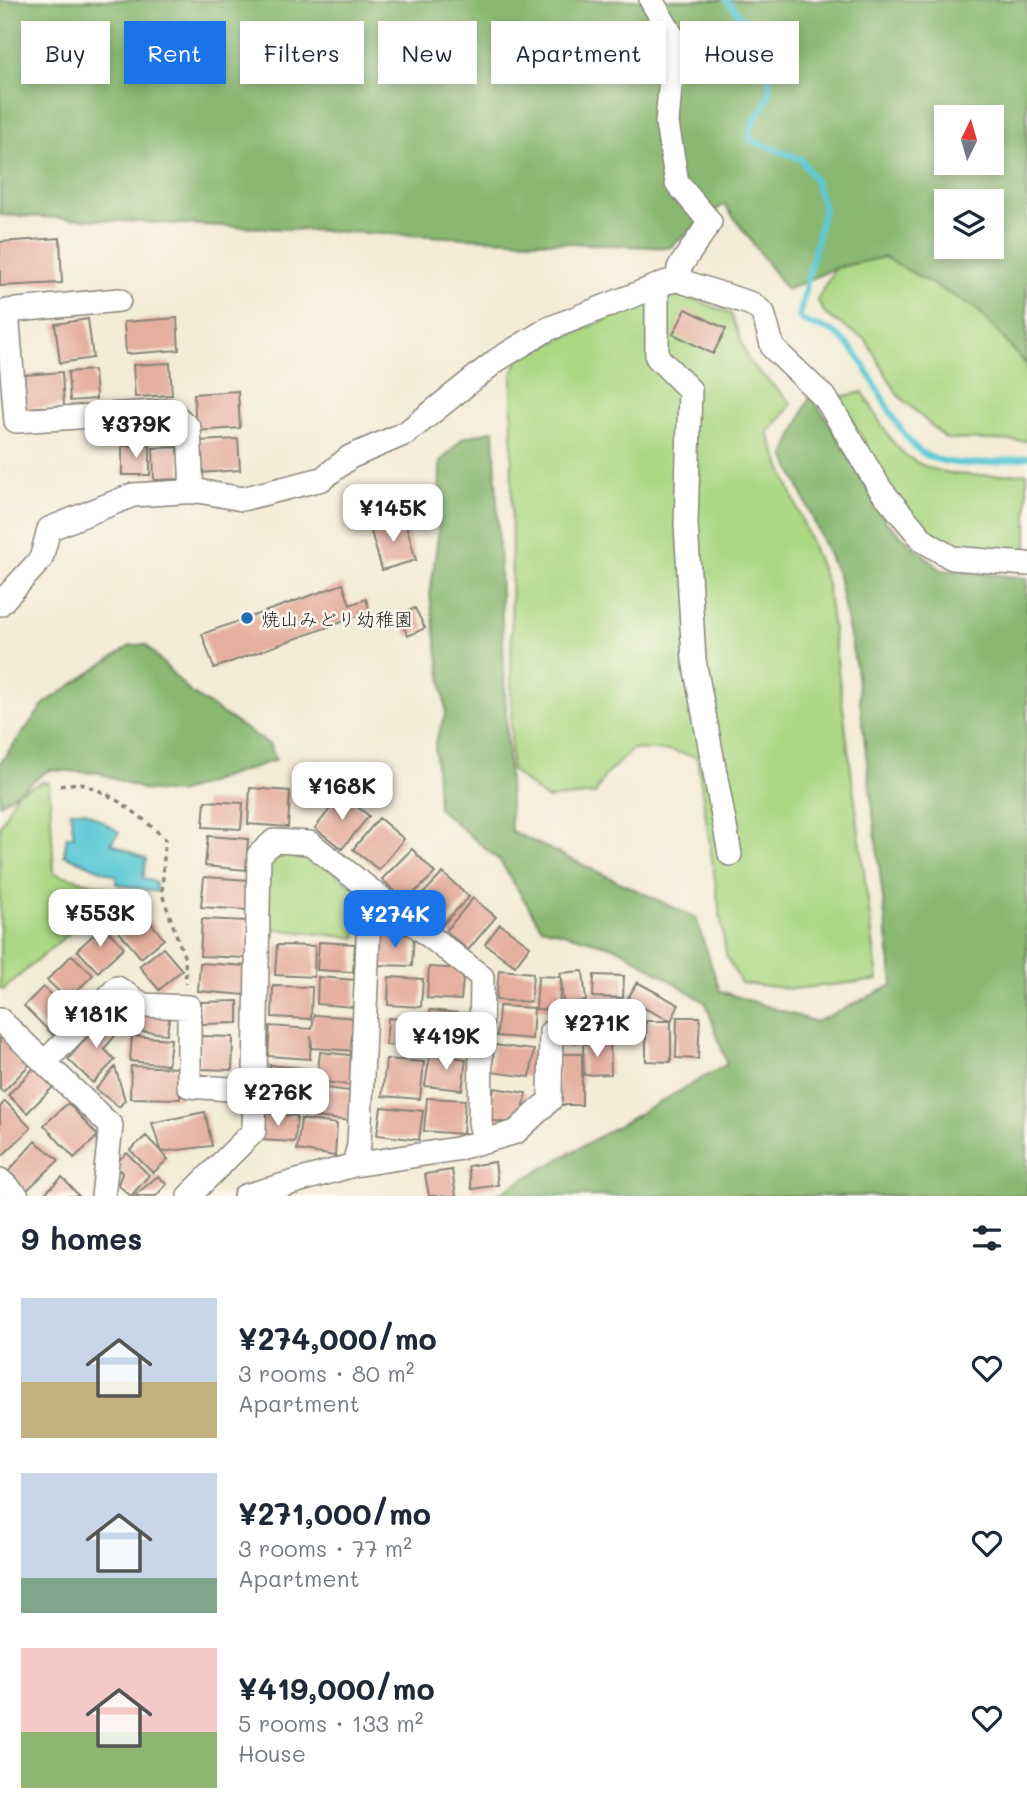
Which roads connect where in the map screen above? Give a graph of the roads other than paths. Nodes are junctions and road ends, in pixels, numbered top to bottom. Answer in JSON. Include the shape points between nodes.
{"nodes":[{"id":1,"x":651,"y":0,"type":"edge"},
{"id":2,"x":668,"y":283,"type":"junction"},
{"id":3,"x":119,"y":300,"type":"dead end"},
{"id":4,"x":192,"y":492,"type":"junction"},
{"id":5,"x":1027,"y":564,"type":"edge"},
{"id":6,"x":10,"y":578,"type":"edge"},
{"id":7,"x":0,"y":604,"type":"edge"},
{"id":8,"x":730,"y":854,"type":"dead end"},
{"id":9,"x":380,"y":897,"type":"junction"},
{"id":10,"x":0,"y":1020,"type":"edge"},
{"id":11,"x":620,"y":1028,"type":"dead end"},
{"id":12,"x":46,"y":1062,"type":"junction"},
{"id":13,"x":255,"y":1091,"type":"junction"},
{"id":14,"x":484,"y":1142,"type":"junction"},
{"id":15,"x":354,"y":1165,"type":"junction"},
{"id":16,"x":0,"y":1180,"type":"edge"},
{"id":17,"x":17,"y":1196,"type":"edge"},
{"id":18,"x":103,"y":1196,"type":"edge"},
{"id":19,"x":189,"y":1196,"type":"edge"},
{"id":20,"x":245,"y":1196,"type":"edge"}],
"edges":[{"from":1,"to":2,"type":"street","via":[[674,39],[667,123],[677,183],[710,222]]},
{"from":2,"to":4,"type":"street","via":[[548,329],[497,360],[406,433],[350,457],[322,479],[242,499]]},
{"from":2,"to":5,"type":"street","via":[[752,304],[763,313],[773,348],[826,400],[881,490],[924,541],[952,558]]},
{"from":2,"to":8,"type":"street","via":[[657,357],[690,390],[686,524],[694,660]]},
{"from":3,"to":4,"type":"street","via":[[7,311],[16,421],[170,411],[189,428]]},
{"from":4,"to":6,"type":"street","via":[[133,495],[49,528],[41,559]]},
{"from":6,"to":7,"type":"street"},
{"from":9,"to":13,"type":"street","via":[[310,843],[274,841],[259,855]]},
{"from":9,"to":14,"type":"street","via":[[482,977],[480,1122]]},
{"from":9,"to":15,"type":"street","via":[[369,917],[359,1145]]},
{"from":10,"to":12,"type":"street"},
{"from":11,"to":14,"type":"street","via":[[551,1032],[550,1100],[516,1132]]},
{"from":12,"to":13,"type":"street","via":[[117,988],[143,1005],[189,1007],[189,1086]]},
{"from":12,"to":18,"type":"street","via":[[111,1126]]},
{"from":13,"to":19,"type":"street","via":[[254,1131]]},
{"from":14,"to":15,"type":"street"},
{"from":15,"to":20,"type":"street"},
{"from":16,"to":17,"type":"street"}]}
